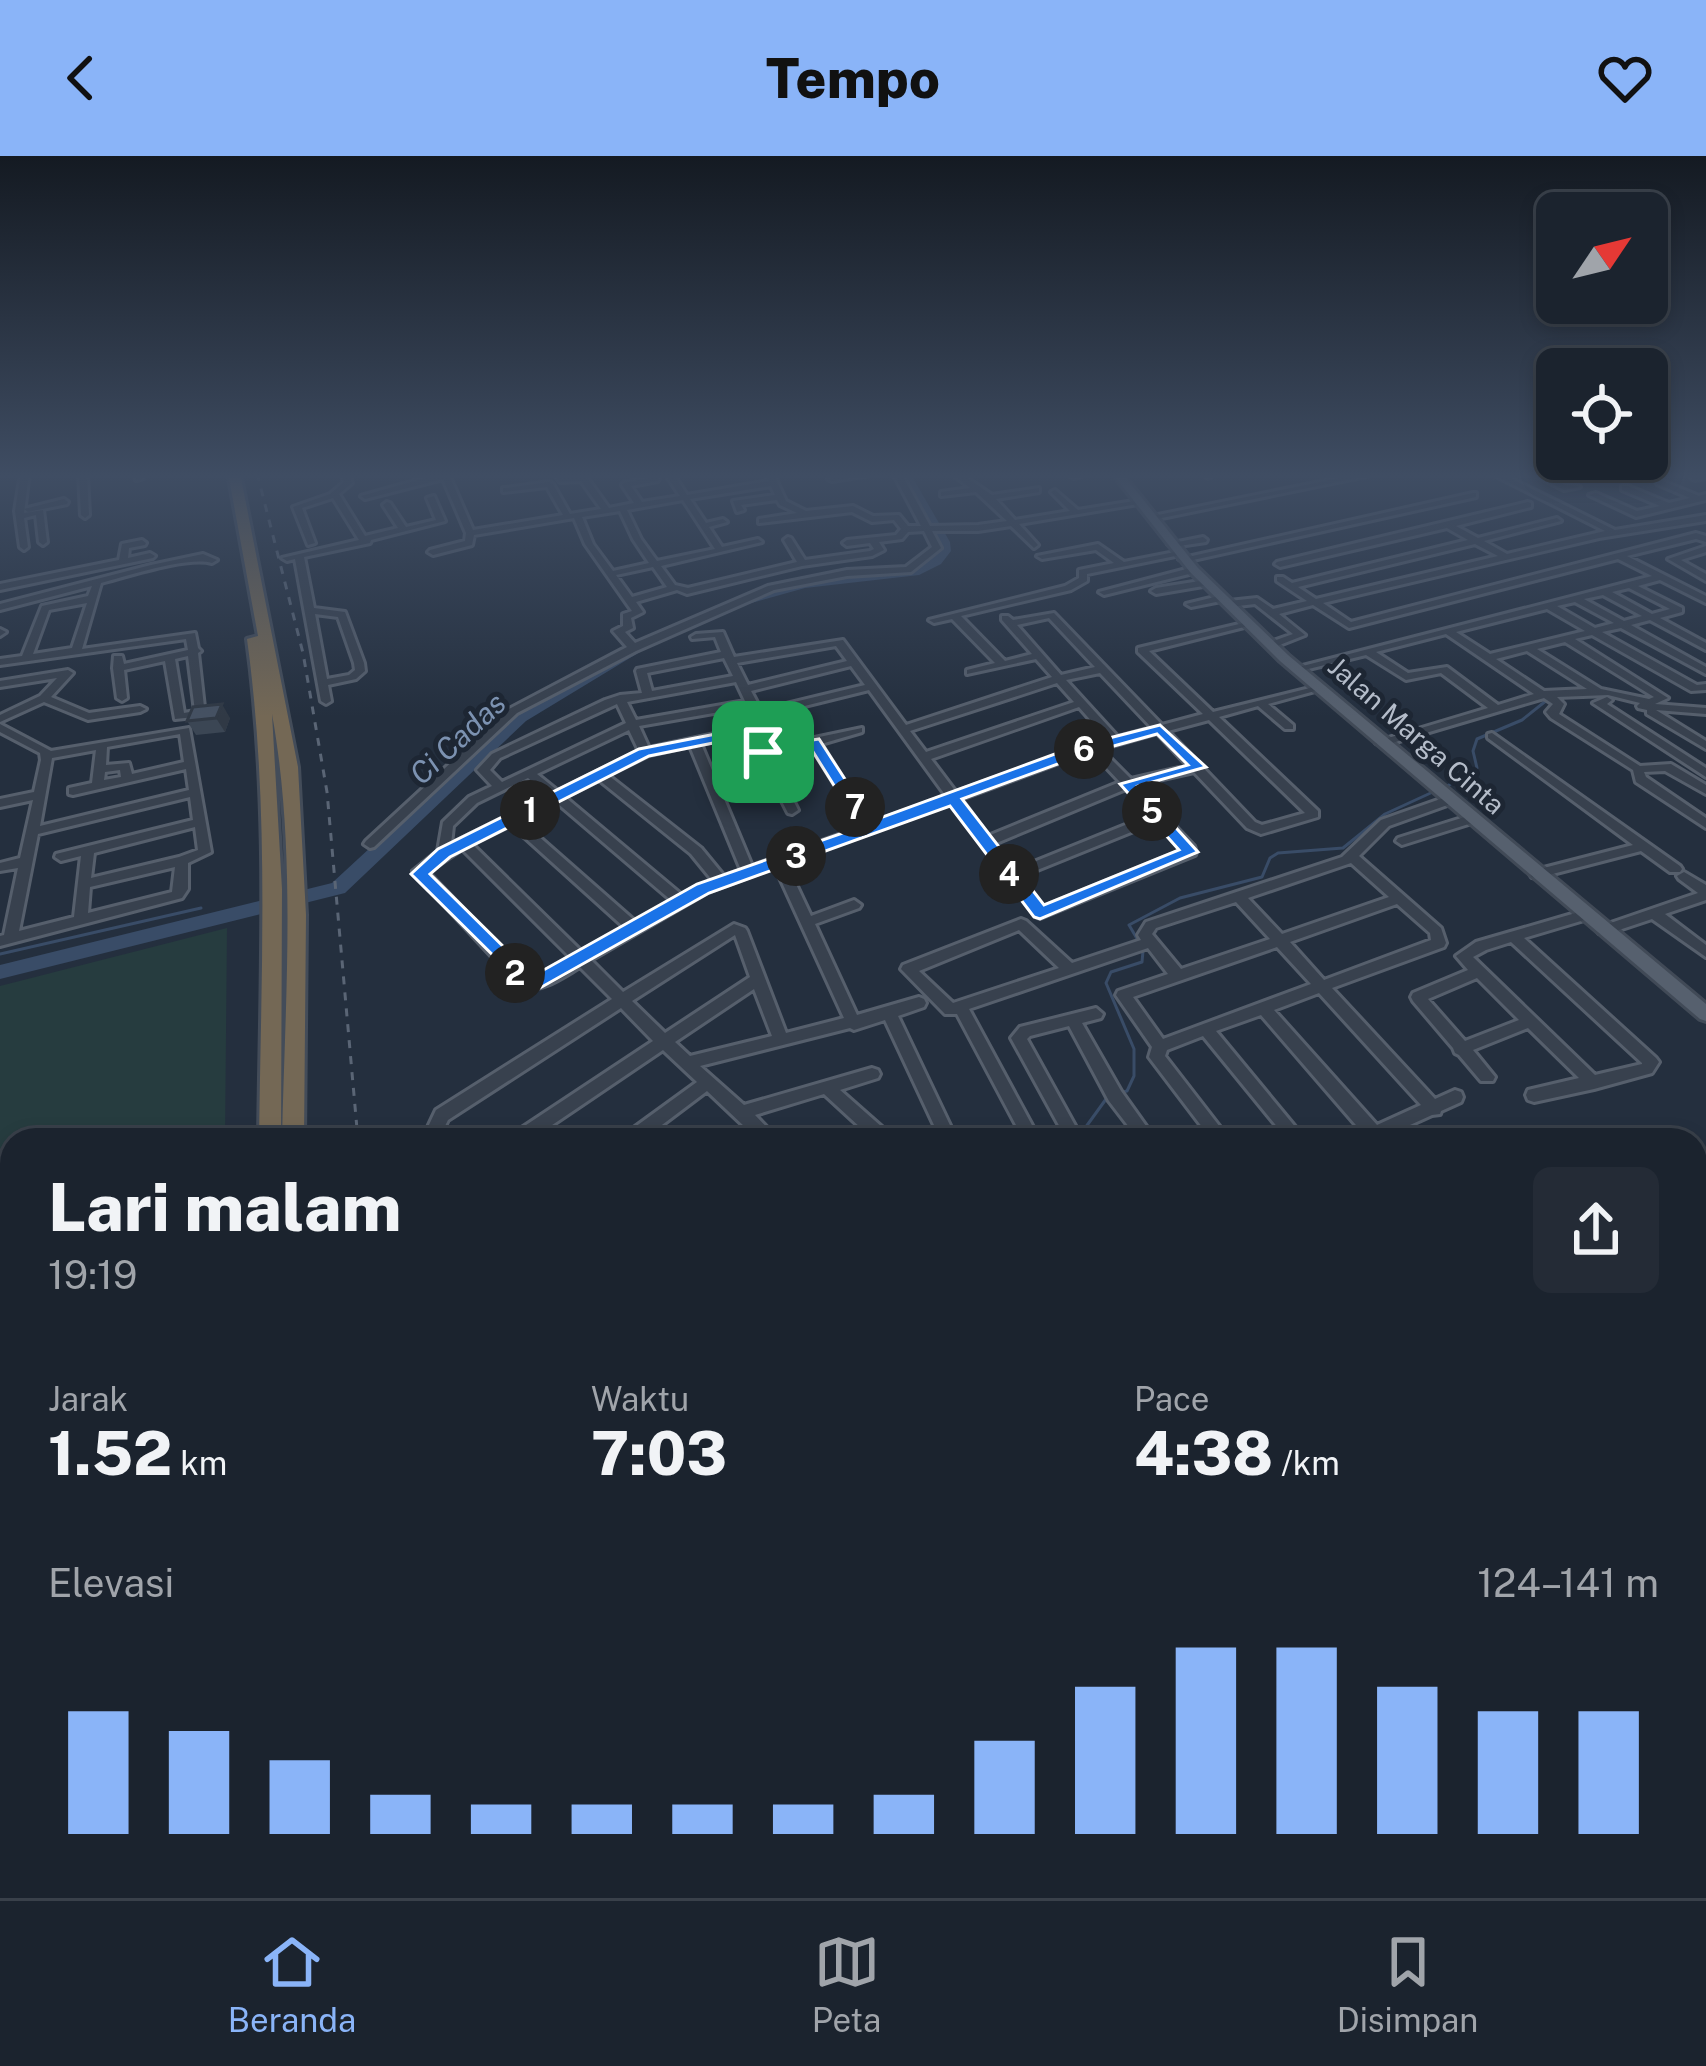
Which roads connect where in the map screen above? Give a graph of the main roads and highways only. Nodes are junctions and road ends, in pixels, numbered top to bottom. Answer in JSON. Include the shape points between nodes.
{"nodes":[{"id":1,"x":238,"y":554,"type":"edge"},
{"id":2,"x":249,"y":554,"type":"edge"},
{"id":3,"x":1181,"y":554,"type":"edge"},
{"id":4,"x":285,"y":885,"type":"junction"},
{"id":5,"x":285,"y":916,"type":"junction"},
{"id":6,"x":1706,"y":1014,"type":"edge"},
{"id":7,"x":271,"y":1128,"type":"edge"},
{"id":8,"x":293,"y":1128,"type":"edge"}],
"edges":[{"from":1,"to":4,"type":"highway","via":[[264,693]]},
{"from":2,"to":4,"type":"highway","via":[[290,767]]},
{"from":3,"to":6,"type":"main road","name":"Jalan Marga Cinta","via":[[1296,669]]},
{"from":4,"to":5,"type":"highway"},
{"from":5,"to":7,"type":"highway"},
{"from":5,"to":8,"type":"highway"}]}
